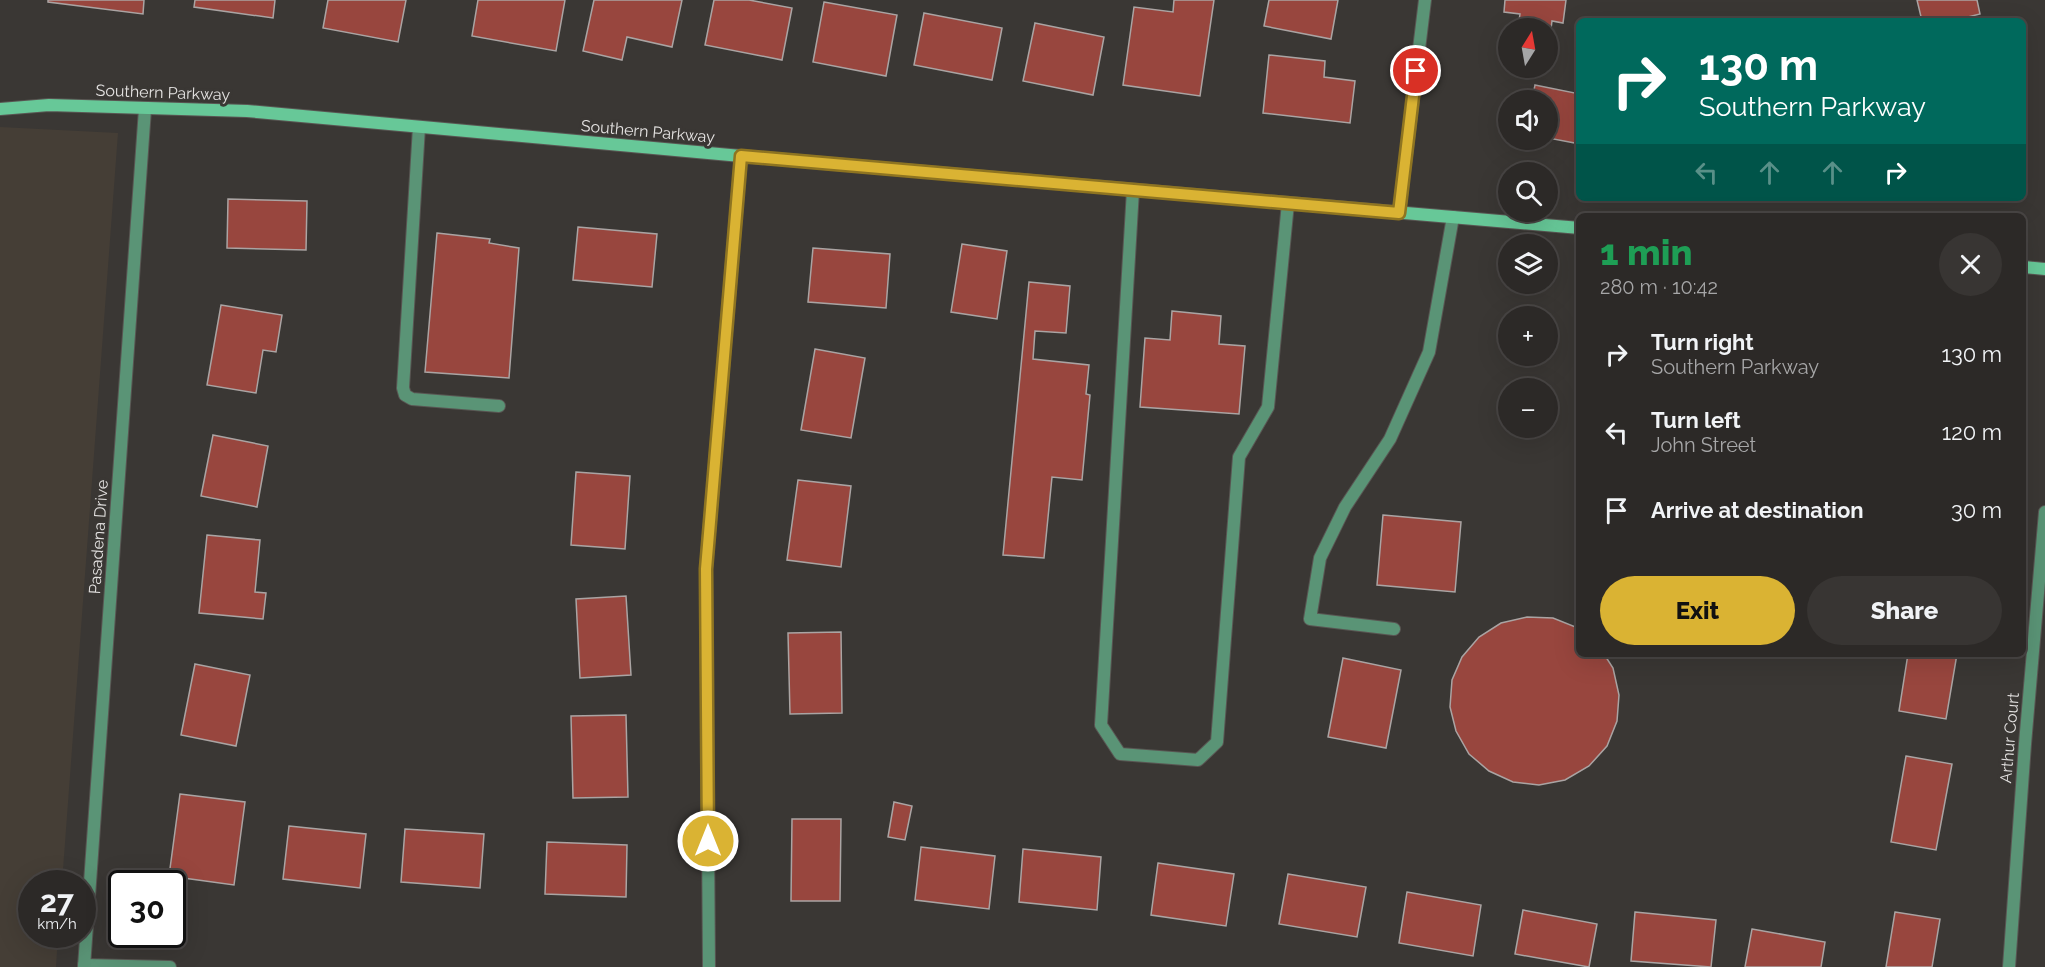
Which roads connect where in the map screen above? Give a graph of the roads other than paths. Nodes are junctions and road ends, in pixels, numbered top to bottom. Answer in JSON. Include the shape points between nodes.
{"nodes":[{"id":1,"x":1425,"y":0,"type":"edge"},
{"id":2,"x":0,"y":109,"type":"edge"},
{"id":3,"x":145,"y":109,"type":"junction"},
{"id":4,"x":419,"y":127,"type":"junction"},
{"id":5,"x":741,"y":156,"type":"junction"},
{"id":6,"x":1133,"y":190,"type":"junction"},
{"id":7,"x":1288,"y":203,"type":"junction"},
{"id":8,"x":1399,"y":213,"type":"junction"},
{"id":9,"x":1453,"y":217,"type":"junction"},
{"id":10,"x":1576,"y":228,"type":"edge"},
{"id":11,"x":2026,"y":267,"type":"edge"},
{"id":12,"x":2045,"y":269,"type":"edge"},
{"id":13,"x":499,"y":406,"type":"dead end"},
{"id":14,"x":2045,"y":512,"type":"edge"},
{"id":15,"x":1394,"y":629,"type":"dead end"},
{"id":16,"x":84,"y":966,"type":"edge"},
{"id":17,"x":170,"y":967,"type":"edge"},
{"id":18,"x":709,"y":967,"type":"edge"},
{"id":19,"x":2009,"y":967,"type":"edge"}],
"edges":[{"from":1,"to":8,"type":"street"},
{"from":2,"to":3,"type":"street","name":"Southern Parkway","via":[[49,105]]},
{"from":3,"to":4,"type":"street","name":"Southern Parkway","via":[[247,111]]},
{"from":3,"to":16,"type":"street","name":"Pasadena Drive"},
{"from":4,"to":5,"type":"street","name":"Southern Parkway"},
{"from":4,"to":13,"type":"street","via":[[405,395],[412,399]]},
{"from":5,"to":6,"type":"street","name":"Southern Parkway"},
{"from":5,"to":18,"type":"street","via":[[706,569]]},
{"from":6,"to":7,"type":"street","name":"Southern Parkway"},
{"from":6,"to":7,"type":"street","via":[[1101,725],[1120,754],[1198,760],[1217,742],[1239,457],[1268,407]]},
{"from":7,"to":8,"type":"street","name":"Southern Parkway"},
{"from":8,"to":9,"type":"street","name":"Southern Parkway"},
{"from":9,"to":10,"type":"street","name":"Southern Parkway"},
{"from":9,"to":15,"type":"street","via":[[1429,352],[1390,439],[1345,507],[1320,558],[1310,619]]},
{"from":11,"to":12,"type":"street"},
{"from":14,"to":19,"type":"street","name":"Arthur Court"},
{"from":16,"to":17,"type":"street"}]}
